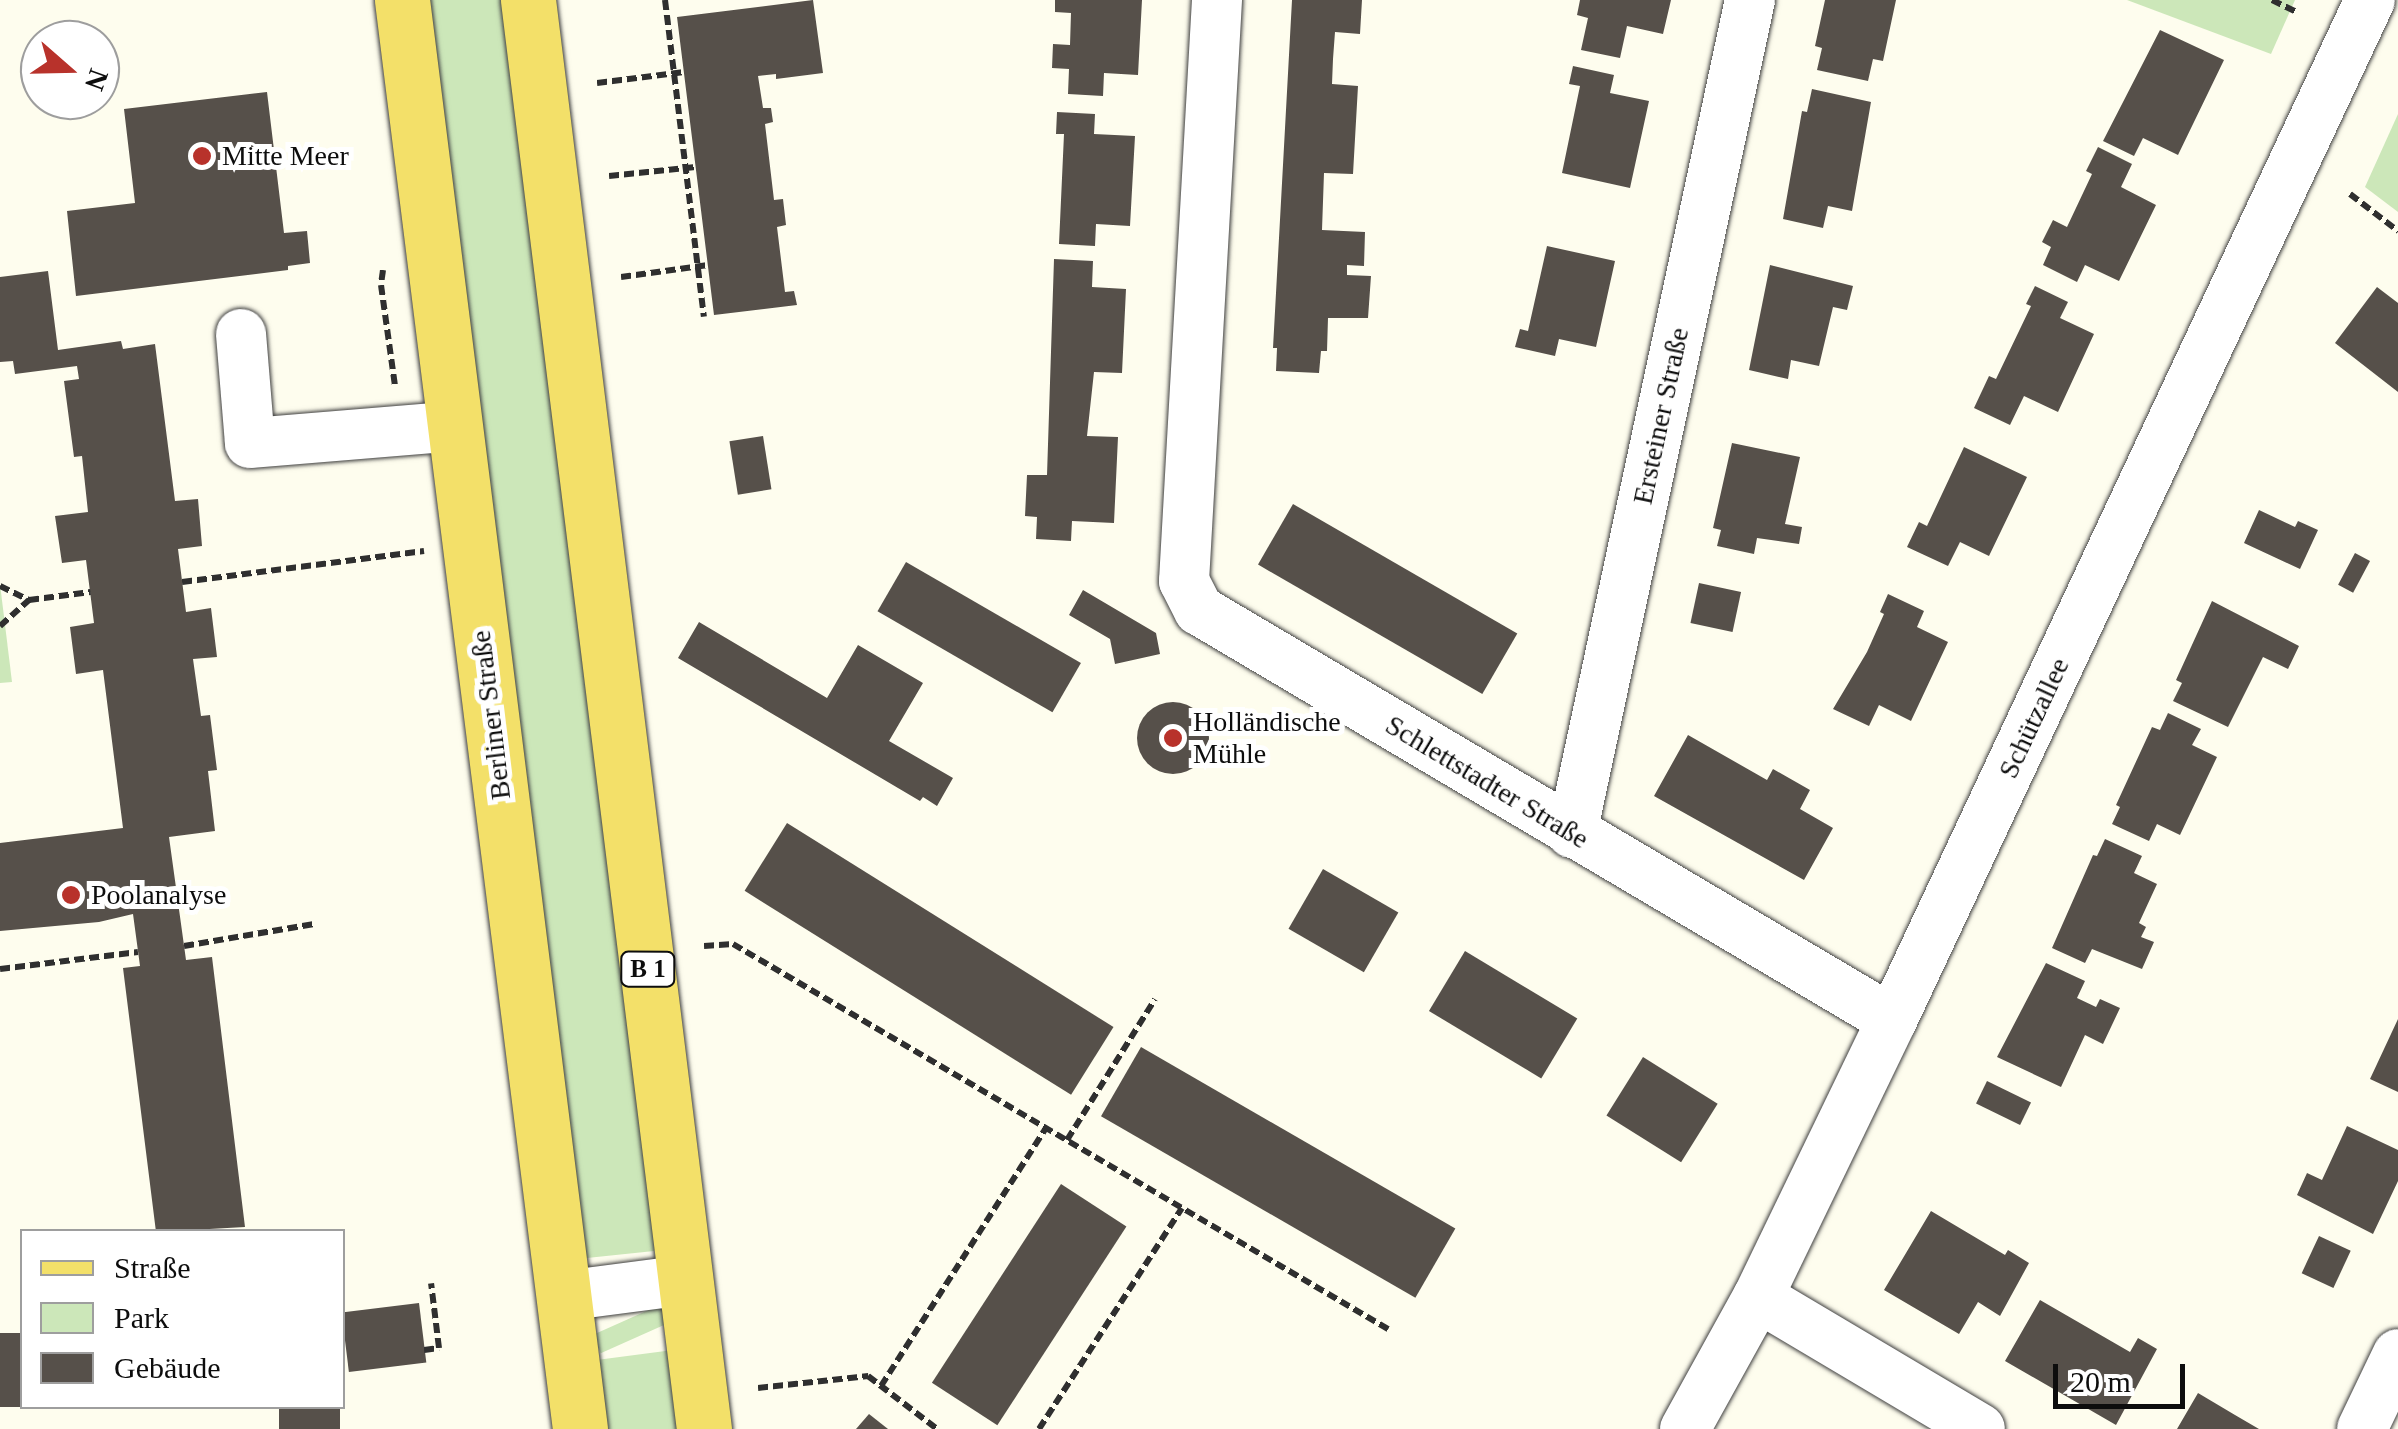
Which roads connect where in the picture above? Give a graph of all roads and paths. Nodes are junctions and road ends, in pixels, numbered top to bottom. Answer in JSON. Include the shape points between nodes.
{"nodes":[{"id":1,"x":402,"y":0,"type":"edge"},
{"id":2,"x":528,"y":0,"type":"edge"},
{"id":3,"x":664,"y":0,"type":"edge"},
{"id":4,"x":1217,"y":0,"type":"edge"},
{"id":5,"x":1750,"y":0,"type":"edge"},
{"id":6,"x":2272,"y":0,"type":"edge"},
{"id":7,"x":2370,"y":0,"type":"edge"},
{"id":8,"x":2297,"y":12,"type":"dead end"},
{"id":9,"x":684,"y":72,"type":"dead end"},
{"id":10,"x":674,"y":73,"type":"junction"},
{"id":11,"x":597,"y":83,"type":"dead end"},
{"id":12,"x":696,"y":167,"type":"dead end"},
{"id":13,"x":685,"y":168,"type":"junction"},
{"id":14,"x":609,"y":176,"type":"dead end"},
{"id":15,"x":2350,"y":194,"type":"dead end"},
{"id":16,"x":2398,"y":231,"type":"edge"},
{"id":17,"x":708,"y":265,"type":"dead end"},
{"id":18,"x":698,"y":267,"type":"junction"},
{"id":19,"x":621,"y":278,"type":"dead end"},
{"id":20,"x":704,"y":317,"type":"dead end"},
{"id":21,"x":241,"y":334,"type":"dead end"},
{"id":22,"x":455,"y":426,"type":"junction"},
{"id":23,"x":470,"y":545,"type":"junction"},
{"id":24,"x":182,"y":582,"type":"dead end"},
{"id":25,"x":0,"y":586,"type":"edge"},
{"id":26,"x":90,"y":592,"type":"dead end"},
{"id":27,"x":30,"y":600,"type":"junction"},
{"id":28,"x":0,"y":626,"type":"edge"},
{"id":29,"x":1572,"y":832,"type":"junction"},
{"id":30,"x":314,"y":924,"type":"dead end"},
{"id":31,"x":184,"y":946,"type":"dead end"},
{"id":32,"x":704,"y":946,"type":"dead end"},
{"id":33,"x":138,"y":952,"type":"dead end"},
{"id":34,"x":0,"y":968,"type":"edge"},
{"id":35,"x":1155,"y":999,"type":"dead end"},
{"id":36,"x":1892,"y":1020,"type":"junction"},
{"id":37,"x":1046,"y":1128,"type":"junction"},
{"id":38,"x":1066,"y":1140,"type":"junction"},
{"id":39,"x":1182,"y":1208,"type":"junction"},
{"id":40,"x":686,"y":1280,"type":"junction"},
{"id":41,"x":431,"y":1282,"type":"dead end"},
{"id":42,"x":564,"y":1296,"type":"junction"},
{"id":43,"x":1758,"y":1297,"type":"junction"},
{"id":44,"x":1388,"y":1329,"type":"dead end"},
{"id":45,"x":424,"y":1350,"type":"dead end"},
{"id":46,"x":2398,"y":1354,"type":"edge"},
{"id":47,"x":880,"y":1386,"type":"junction"},
{"id":48,"x":758,"y":1388,"type":"dead end"},
{"id":49,"x":580,"y":1429,"type":"edge"},
{"id":50,"x":704,"y":1429,"type":"edge"},
{"id":51,"x":936,"y":1429,"type":"edge"},
{"id":52,"x":1038,"y":1429,"type":"edge"},
{"id":53,"x":1685,"y":1429,"type":"edge"},
{"id":54,"x":1980,"y":1429,"type":"edge"},
{"id":55,"x":2362,"y":1429,"type":"edge"}],
"edges":[{"from":1,"to":22,"type":"main road","name":"Berliner Straße"},
{"from":2,"to":40,"type":"main road","number":"B 1"},
{"from":3,"to":10,"type":"path"},
{"from":4,"to":29,"type":"street","name":"Schlettstadter Straße","via":[[1184,581],[1199,610]]},
{"from":5,"to":29,"type":"street","name":"Ersteiner Straße"},
{"from":6,"to":8,"type":"path"},
{"from":7,"to":36,"type":"street","name":"Schützallee"},
{"from":9,"to":10,"type":"path"},
{"from":10,"to":11,"type":"path"},
{"from":10,"to":13,"type":"path"},
{"from":12,"to":13,"type":"path"},
{"from":13,"to":14,"type":"path"},
{"from":13,"to":18,"type":"path"},
{"from":15,"to":16,"type":"path"},
{"from":17,"to":18,"type":"path"},
{"from":18,"to":19,"type":"path"},
{"from":18,"to":20,"type":"path"},
{"from":21,"to":22,"type":"street","via":[[250,443]]},
{"from":22,"to":23,"type":"main road","name":"Berliner Straße"},
{"from":23,"to":24,"type":"path"},
{"from":23,"to":42,"type":"main road","name":"Berliner Straße"},
{"from":25,"to":27,"type":"path"},
{"from":26,"to":27,"type":"path"},
{"from":27,"to":28,"type":"path"},
{"from":29,"to":36,"type":"street","name":"Schlettstadter Straße"},
{"from":30,"to":31,"type":"path"},
{"from":32,"to":37,"type":"path","via":[[733,944]]},
{"from":33,"to":34,"type":"path"},
{"from":35,"to":38,"type":"path"},
{"from":36,"to":43,"type":"street","name":"Schützallee"},
{"from":37,"to":38,"type":"path"},
{"from":37,"to":47,"type":"path"},
{"from":38,"to":39,"type":"path"},
{"from":39,"to":44,"type":"path"},
{"from":39,"to":52,"type":"path"},
{"from":40,"to":42,"type":"street"},
{"from":40,"to":50,"type":"main road","number":"B 1"},
{"from":41,"to":45,"type":"path","via":[[439,1348]]},
{"from":42,"to":49,"type":"main road","name":"Berliner Straße"},
{"from":43,"to":53,"type":"street","name":"Schützallee"},
{"from":43,"to":54,"type":"street"},
{"from":46,"to":55,"type":"street"},
{"from":47,"to":48,"type":"path","via":[[868,1376]]},
{"from":47,"to":51,"type":"path"}]}
